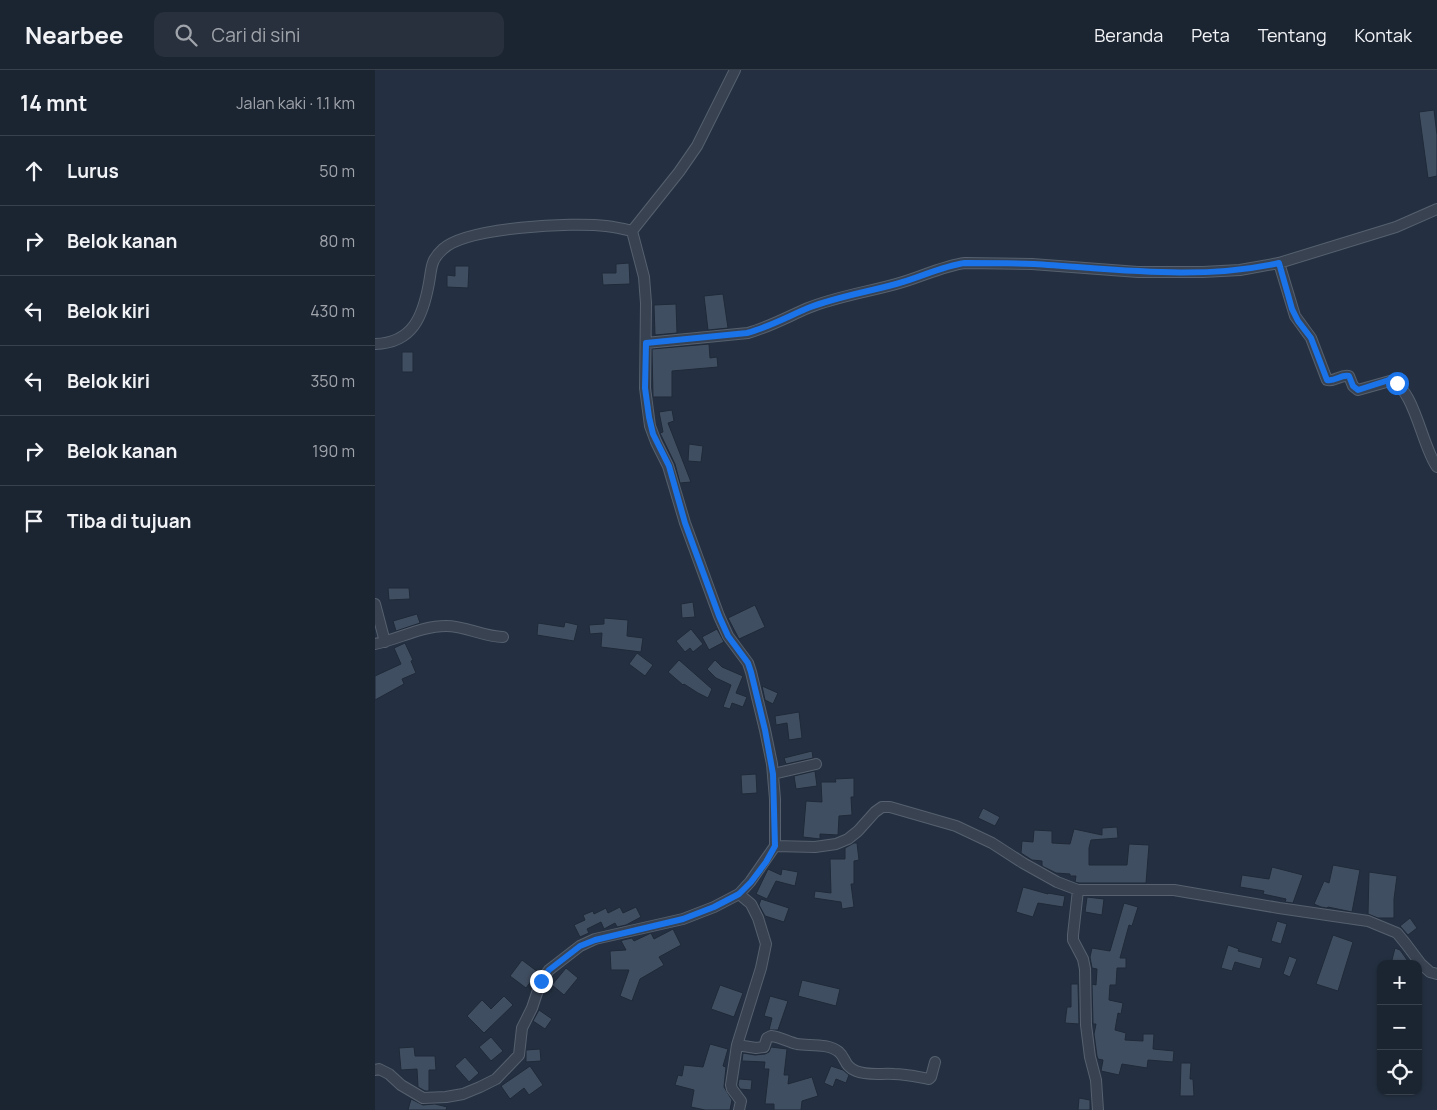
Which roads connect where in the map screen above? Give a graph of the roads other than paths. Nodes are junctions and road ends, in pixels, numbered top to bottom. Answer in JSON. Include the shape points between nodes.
{"nodes":[{"id":1,"x":735,"y":70,"type":"edge"},
{"id":2,"x":1437,"y":209,"type":"edge"},
{"id":3,"x":632,"y":231,"type":"junction"},
{"id":4,"x":1279,"y":263,"type":"junction"},
{"id":5,"x":646,"y":343,"type":"junction"},
{"id":6,"x":375,"y":344,"type":"edge"},
{"id":7,"x":1437,"y":467,"type":"edge"},
{"id":8,"x":375,"y":604,"type":"edge"},
{"id":9,"x":503,"y":637,"type":"dead end"},
{"id":10,"x":380,"y":643,"type":"edge"},
{"id":11,"x":816,"y":764,"type":"dead end"},
{"id":12,"x":773,"y":774,"type":"junction"},
{"id":13,"x":775,"y":846,"type":"junction"},
{"id":14,"x":1078,"y":890,"type":"junction"},
{"id":15,"x":739,"y":894,"type":"junction"},
{"id":16,"x":1437,"y":974,"type":"edge"},
{"id":17,"x":737,"y":1045,"type":"junction"},
{"id":18,"x":935,"y":1062,"type":"dead end"},
{"id":19,"x":375,"y":1070,"type":"edge"},
{"id":20,"x":739,"y":1110,"type":"edge"},
{"id":21,"x":1098,"y":1110,"type":"edge"}],
"edges":[{"from":1,"to":3,"type":"street","via":[[697,146]]},
{"from":2,"to":4,"type":"street","via":[[1396,227]]},
{"from":3,"to":5,"type":"street","via":[[644,277]]},
{"from":3,"to":6,"type":"street","via":[[578,225],[493,232],[457,240],[444,248],[431,264],[427,295],[408,334],[397,341]]},
{"from":4,"to":5,"type":"street","via":[[1240,270],[1173,273],[1032,264],[955,264],[808,308],[747,333]]},
{"from":4,"to":7,"type":"street","via":[[1292,309],[1311,338],[1327,380],[1349,376],[1358,390],[1389,380],[1401,386]]},
{"from":5,"to":12,"type":"street","via":[[645,388],[653,434],[669,466],[685,523],[719,616],[728,636],[748,663]]},
{"from":8,"to":10,"type":"street"},
{"from":9,"to":10,"type":"street","via":[[445,626],[428,627]]},
{"from":11,"to":12,"type":"street"},
{"from":12,"to":13,"type":"street"},
{"from":13,"to":14,"type":"street","via":[[836,844],[858,831],[882,807],[890,807],[955,826],[1057,882]]},
{"from":13,"to":15,"type":"street"},
{"from":14,"to":16,"type":"street","via":[[1174,890],[1368,921],[1397,933],[1421,964]]},
{"from":14,"to":21,"type":"street","via":[[1073,940],[1085,969],[1085,1025],[1096,1080]]},
{"from":15,"to":17,"type":"street","via":[[751,904],[766,944]]},
{"from":15,"to":19,"type":"street","via":[[683,919],[580,946],[549,970],[541,981],[522,1028],[519,1055],[506,1070],[480,1087],[463,1094],[423,1098],[389,1074]]},
{"from":17,"to":18,"type":"street","via":[[764,1047],[771,1036],[821,1046],[837,1050],[845,1063],[862,1074],[929,1079]]},
{"from":17,"to":20,"type":"street","via":[[731,1085],[741,1102]]}]}
